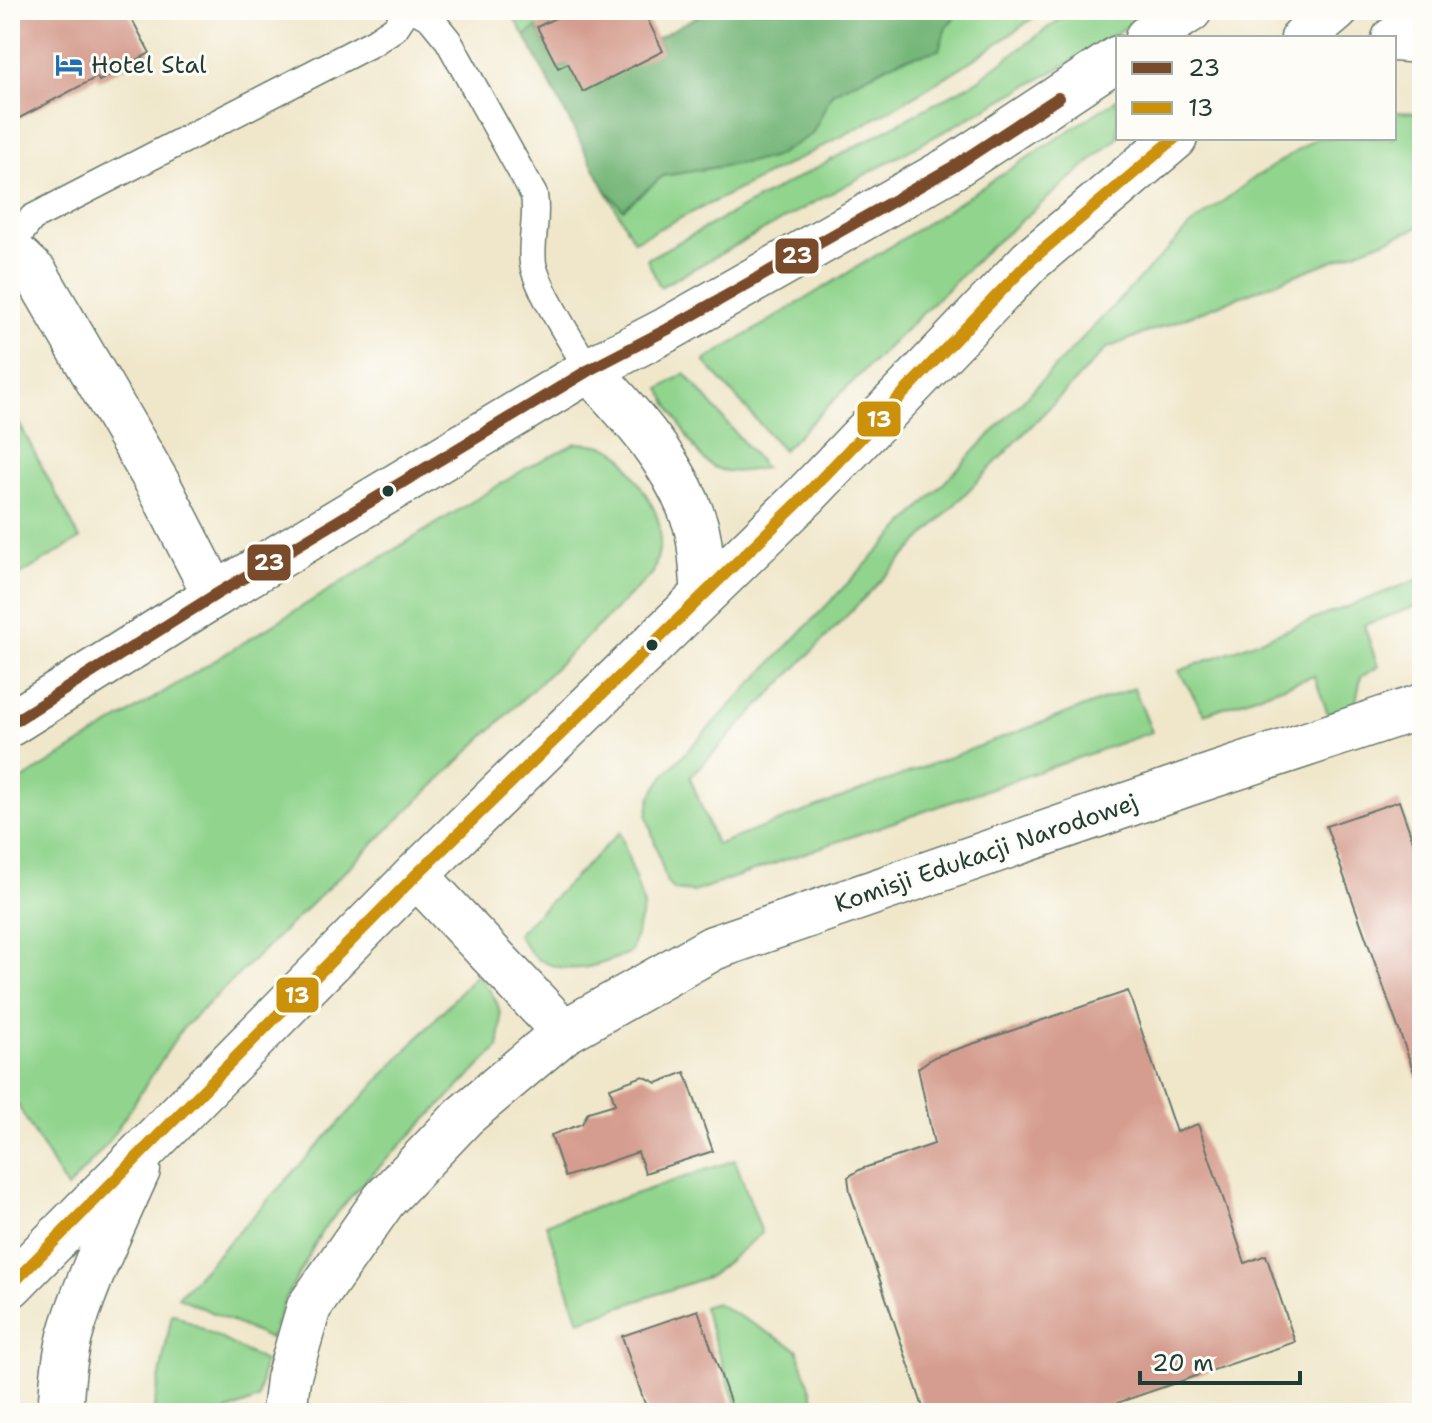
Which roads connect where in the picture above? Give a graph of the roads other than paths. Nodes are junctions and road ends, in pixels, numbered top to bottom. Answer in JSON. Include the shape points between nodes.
{"nodes":[{"id":1,"x":407,"y":10,"type":"edge"},
{"id":2,"x":415,"y":10,"type":"edge"},
{"id":3,"x":1190,"y":10,"type":"edge"},
{"id":4,"x":1336,"y":10,"type":"edge"},
{"id":5,"x":1150,"y":36,"type":"edge"},
{"id":6,"x":1305,"y":36,"type":"edge"},
{"id":7,"x":1396,"y":39,"type":"edge"},
{"id":8,"x":1422,"y":41,"type":"edge"},
{"id":9,"x":1116,"y":59,"type":"edge"},
{"id":10,"x":1173,"y":140,"type":"edge"},
{"id":11,"x":10,"y":247,"type":"edge"},
{"id":12,"x":10,"y":254,"type":"edge"},
{"id":13,"x":589,"y":370,"type":"junction"},
{"id":14,"x":704,"y":593,"type":"junction"},
{"id":15,"x":215,"y":595,"type":"junction"},
{"id":16,"x":1422,"y":706,"type":"edge"},
{"id":17,"x":12,"y":722,"type":"edge"},
{"id":18,"x":416,"y":875,"type":"junction"},
{"id":19,"x":564,"y":1032,"type":"junction"},
{"id":20,"x":152,"y":1140,"type":"junction"},
{"id":21,"x":10,"y":1286,"type":"edge"},
{"id":22,"x":60,"y":1413,"type":"edge"},
{"id":23,"x":284,"y":1413,"type":"edge"}],
"edges":[{"from":1,"to":11,"type":"lane","via":[[395,28],[374,42],[32,218]]},
{"from":2,"to":13,"type":"lane","via":[[430,18],[448,40],[534,195],[534,266]]},
{"from":3,"to":5,"type":"street"},
{"from":4,"to":6,"type":"street"},
{"from":7,"to":8,"type":"street"},
{"from":9,"to":13,"type":"street","via":[[953,167]]},
{"from":10,"to":14,"type":"street","via":[[1030,261],[805,496]]},
{"from":12,"to":15,"type":"street","via":[[36,274],[158,484]]},
{"from":13,"to":14,"type":"street","via":[[635,419],[673,471],[695,522]]},
{"from":13,"to":15,"type":"street"},
{"from":14,"to":18,"type":"street"},
{"from":15,"to":17,"type":"street"},
{"from":16,"to":19,"type":"street","name":"Komisji Edukacji Narodowej","via":[[713,948]]},
{"from":18,"to":19,"type":"street"},
{"from":18,"to":20,"type":"street"},
{"from":19,"to":23,"type":"street","name":"Komisji Edukacji Narodowej","via":[[464,1116],[384,1200],[309,1307]]},
{"from":20,"to":21,"type":"street"},
{"from":20,"to":22,"type":"street","via":[[72,1329]]}]}
